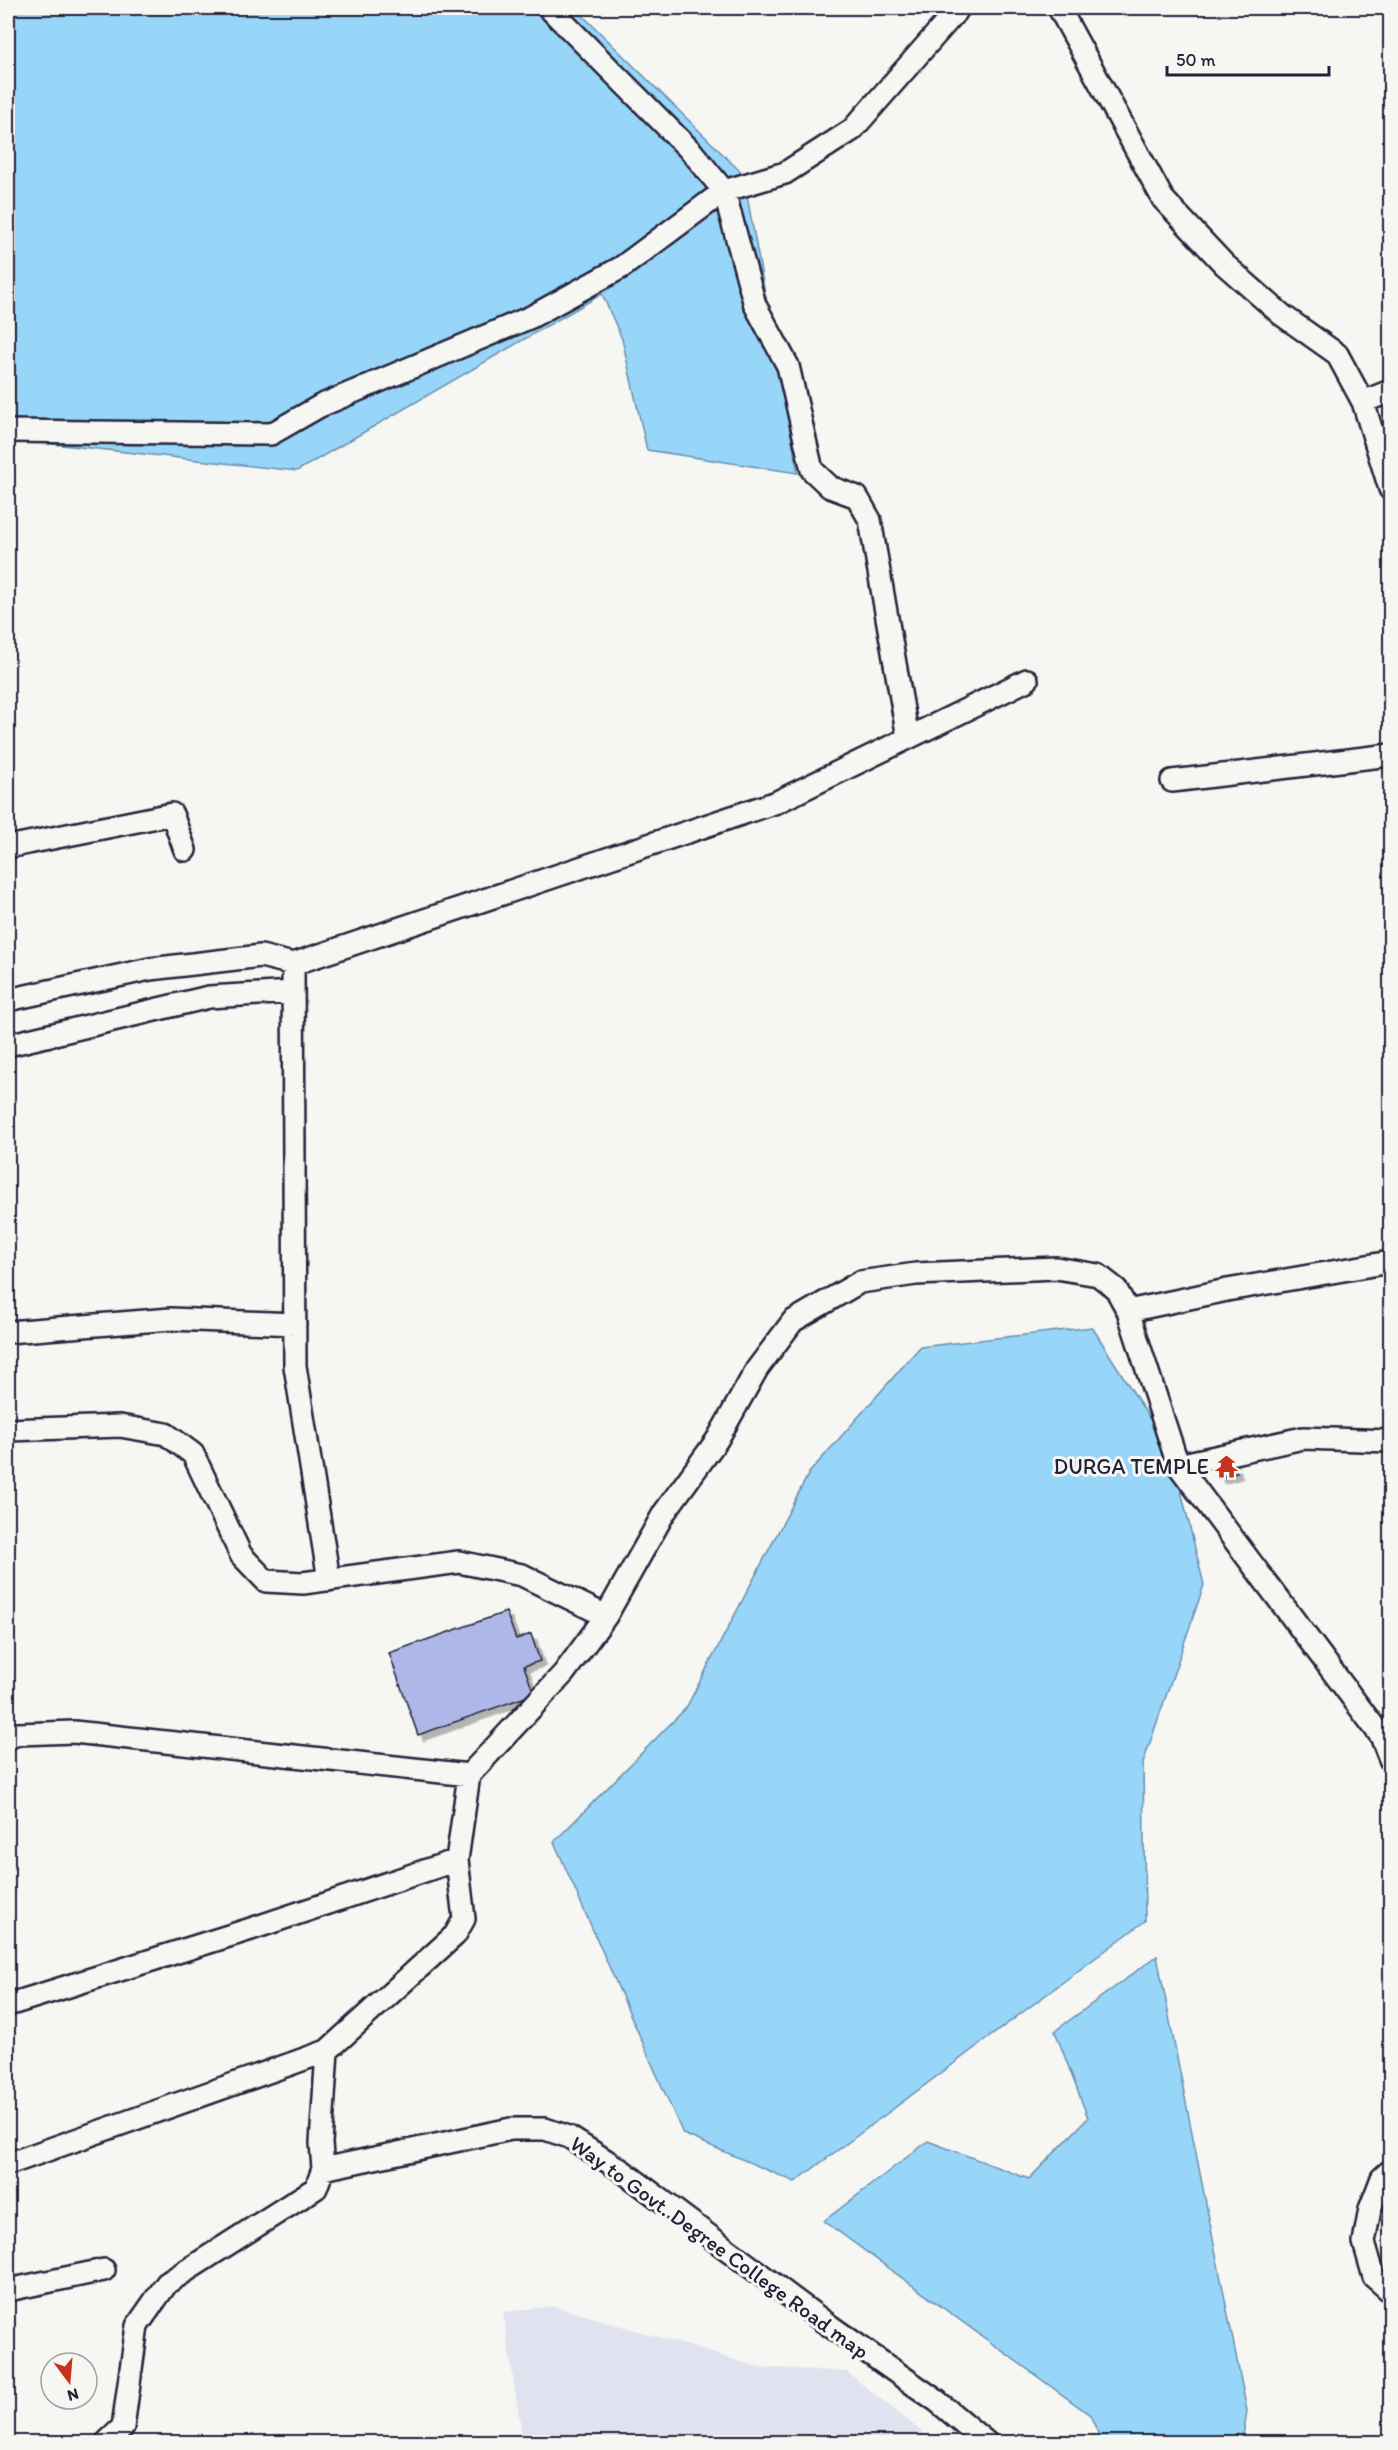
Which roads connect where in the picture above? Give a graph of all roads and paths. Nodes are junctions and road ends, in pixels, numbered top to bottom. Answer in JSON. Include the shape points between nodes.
{"nodes":[{"id":1,"x":549,"y":8,"type":"edge"},
{"id":2,"x":959,"y":8,"type":"edge"},
{"id":3,"x":1059,"y":8,"type":"edge"},
{"id":4,"x":724,"y":191,"type":"junction"},
{"id":5,"x":1390,"y":392,"type":"edge"},
{"id":6,"x":1363,"y":402,"type":"junction"},
{"id":7,"x":8,"y":431,"type":"edge"},
{"id":8,"x":1390,"y":489,"type":"edge"},
{"id":9,"x":1027,"y":680,"type":"dead end"},
{"id":10,"x":908,"y":738,"type":"junction"},
{"id":11,"x":1390,"y":755,"type":"edge"},
{"id":12,"x":1172,"y":781,"type":"dead end"},
{"id":13,"x":8,"y":847,"type":"edge"},
{"id":14,"x":185,"y":850,"type":"dead end"},
{"id":15,"x":293,"y":964,"type":"junction"},
{"id":16,"x":293,"y":992,"type":"junction"},
{"id":17,"x":8,"y":1000,"type":"edge"},
{"id":18,"x":8,"y":1045,"type":"edge"},
{"id":19,"x":1390,"y":1262,"type":"edge"},
{"id":20,"x":1128,"y":1311,"type":"junction"},
{"id":21,"x":295,"y":1324,"type":"junction"},
{"id":22,"x":8,"y":1332,"type":"edge"},
{"id":23,"x":8,"y":1430,"type":"edge"},
{"id":24,"x":1390,"y":1442,"type":"edge"},
{"id":25,"x":1178,"y":1465,"type":"junction"},
{"id":26,"x":329,"y":1580,"type":"junction"},
{"id":27,"x":606,"y":1616,"type":"junction"},
{"id":28,"x":1386,"y":1734,"type":"edge"},
{"id":29,"x":8,"y":1738,"type":"edge"},
{"id":30,"x":1390,"y":1759,"type":"edge"},
{"id":31,"x":469,"y":1775,"type":"junction"},
{"id":32,"x":457,"y":1860,"type":"junction"},
{"id":33,"x":8,"y":2005,"type":"edge"},
{"id":34,"x":327,"y":2051,"type":"junction"},
{"id":35,"x":8,"y":2164,"type":"edge"},
{"id":36,"x":323,"y":2169,"type":"junction"},
{"id":37,"x":1390,"y":2171,"type":"edge"},
{"id":38,"x":104,"y":2270,"type":"dead end"},
{"id":39,"x":8,"y":2290,"type":"edge"},
{"id":40,"x":1390,"y":2291,"type":"edge"},
{"id":41,"x":107,"y":2442,"type":"edge"},
{"id":42,"x":986,"y":2442,"type":"edge"}],
"edges":[{"from":1,"to":4,"type":"street","via":[[692,152]]},
{"from":2,"to":4,"type":"street","via":[[852,130],[785,173]]},
{"from":3,"to":6,"type":"street","via":[[1163,199],[1224,264],[1281,315],[1337,354]]},
{"from":4,"to":7,"type":"street","via":[[622,267],[531,317],[320,406],[271,434]]},
{"from":4,"to":10,"type":"street","via":[[755,306],[788,366],[812,470],[830,487],[858,497],[870,520]]},
{"from":5,"to":6,"type":"street"},
{"from":6,"to":8,"type":"street"},
{"from":9,"to":10,"type":"street"},
{"from":10,"to":15,"type":"street","via":[[777,802]]},
{"from":11,"to":12,"type":"street"},
{"from":13,"to":14,"type":"street","via":[[172,814]]},
{"from":15,"to":16,"type":"street"},
{"from":15,"to":17,"type":"street","via":[[261,956],[150,969]]},
{"from":16,"to":18,"type":"street","via":[[209,997]]},
{"from":16,"to":21,"type":"street"},
{"from":19,"to":20,"type":"street"},
{"from":20,"to":25,"type":"street"},
{"from":20,"to":27,"type":"street","via":[[1116,1289],[1098,1275],[1056,1268],[916,1274],[860,1282],[793,1321],[757,1369],[717,1440],[664,1513]]},
{"from":21,"to":22,"type":"street","via":[[171,1319]]},
{"from":21,"to":26,"type":"street","via":[[295,1366]]},
{"from":23,"to":26,"type":"street","via":[[120,1426],[166,1434],[194,1454],[241,1555],[266,1581]]},
{"from":24,"to":25,"type":"street","via":[[1303,1438]]},
{"from":25,"to":28,"type":"street"},
{"from":26,"to":27,"type":"street","via":[[459,1562],[522,1575]]},
{"from":27,"to":31,"type":"street","via":[[564,1673]]},
{"from":28,"to":30,"type":"street"},
{"from":29,"to":31,"type":"street","via":[[18,1734],[74,1732]]},
{"from":31,"to":32,"type":"street"},
{"from":32,"to":33,"type":"street"},
{"from":32,"to":34,"type":"street","via":[[464,1919],[455,1935]]},
{"from":34,"to":35,"type":"street"},
{"from":34,"to":36,"type":"street"},
{"from":36,"to":41,"type":"street","via":[[316,2188],[167,2283],[136,2326],[123,2427]]},
{"from":36,"to":42,"type":"street","name":"Way to Govt. Degree College Road map","via":[[511,2129],[545,2129],[569,2137],[621,2170]]},
{"from":37,"to":40,"type":"street","via":[[1382,2178],[1370,2209],[1364,2242],[1374,2277]]},
{"from":38,"to":39,"type":"street"}]}
